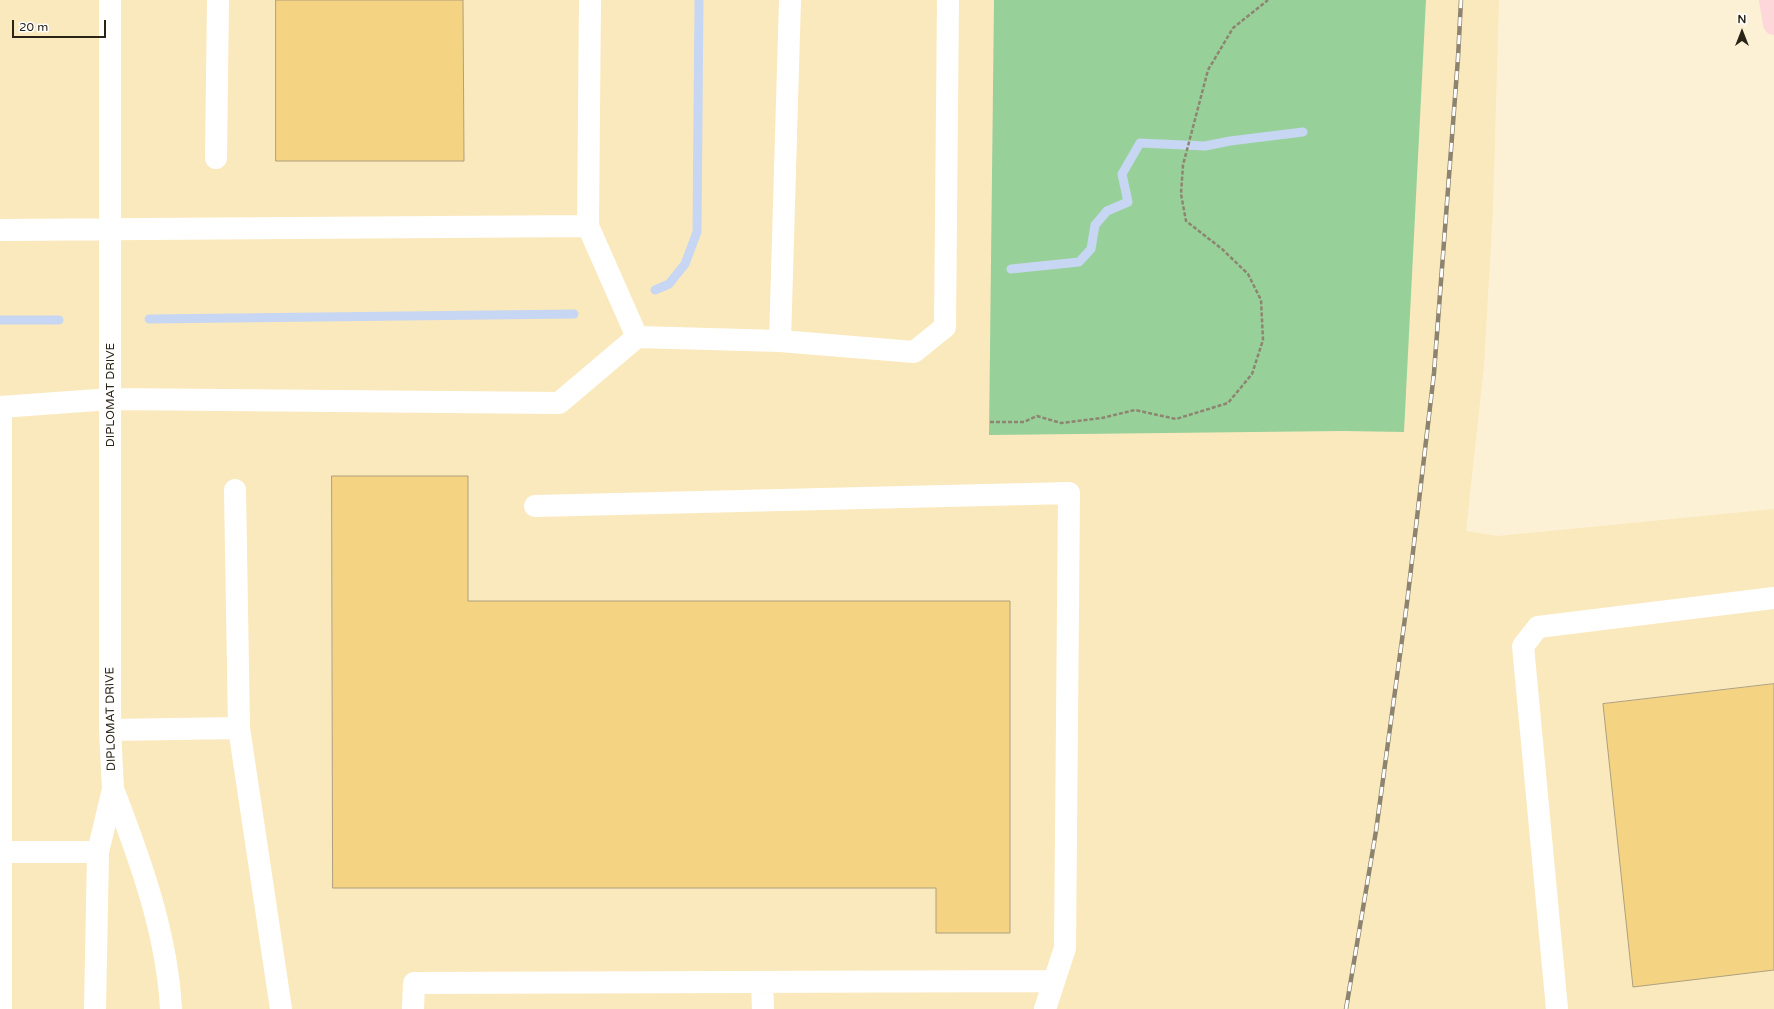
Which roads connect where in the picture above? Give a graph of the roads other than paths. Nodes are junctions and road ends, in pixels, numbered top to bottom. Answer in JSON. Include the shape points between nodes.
{"nodes":[{"id":1,"x":110,"y":0,"type":"edge"},
{"id":2,"x":218,"y":0,"type":"edge"},
{"id":3,"x":590,"y":0,"type":"edge"},
{"id":4,"x":790,"y":0,"type":"edge"},
{"id":5,"x":948,"y":0,"type":"edge"},
{"id":6,"x":1770,"y":0,"type":"edge"},
{"id":7,"x":1774,"y":24,"type":"edge"},
{"id":8,"x":216,"y":158,"type":"dead end"},
{"id":9,"x":588,"y":226,"type":"junction"},
{"id":10,"x":111,"y":229,"type":"junction"},
{"id":11,"x":0,"y":230,"type":"edge"},
{"id":12,"x":637,"y":337,"type":"junction"},
{"id":13,"x":780,"y":341,"type":"junction"},
{"id":14,"x":111,"y":399,"type":"junction"},
{"id":15,"x":1,"y":407,"type":"edge"},
{"id":16,"x":235,"y":490,"type":"dead end"},
{"id":17,"x":535,"y":506,"type":"dead end"},
{"id":18,"x":1774,"y":598,"type":"edge"},
{"id":19,"x":239,"y":728,"type":"junction"},
{"id":20,"x":110,"y":730,"type":"junction"},
{"id":21,"x":113,"y":789,"type":"junction"},
{"id":22,"x":1,"y":852,"type":"junction"},
{"id":23,"x":98,"y":852,"type":"junction"},
{"id":24,"x":1054,"y":981,"type":"junction"},
{"id":25,"x":762,"y":982,"type":"junction"},
{"id":26,"x":1,"y":1009,"type":"edge"},
{"id":27,"x":95,"y":1009,"type":"edge"},
{"id":28,"x":171,"y":1009,"type":"edge"},
{"id":29,"x":281,"y":1009,"type":"edge"},
{"id":30,"x":413,"y":1009,"type":"edge"},
{"id":31,"x":763,"y":1009,"type":"edge"},
{"id":32,"x":1045,"y":1009,"type":"edge"},
{"id":33,"x":1557,"y":1009,"type":"edge"}],
"edges":[{"from":1,"to":10,"type":"street","name":"DIPLOMAT DRIVE"},
{"from":2,"to":8,"type":"street"},
{"from":3,"to":9,"type":"street"},
{"from":4,"to":13,"type":"street"},
{"from":5,"to":13,"type":"street","via":[[945,328],[914,352]]},
{"from":6,"to":7,"type":"main road"},
{"from":9,"to":10,"type":"street"},
{"from":9,"to":12,"type":"street"},
{"from":10,"to":11,"type":"street"},
{"from":10,"to":14,"type":"street","name":"DIPLOMAT DRIVE"},
{"from":12,"to":13,"type":"street"},
{"from":12,"to":14,"type":"street","via":[[559,403]]},
{"from":14,"to":15,"type":"street"},
{"from":14,"to":20,"type":"street","name":"DIPLOMAT DRIVE"},
{"from":15,"to":22,"type":"street"},
{"from":16,"to":19,"type":"street"},
{"from":17,"to":24,"type":"street","via":[[1069,494],[1065,948]]},
{"from":18,"to":33,"type":"street","via":[[1538,627],[1524,646]]},
{"from":19,"to":20,"type":"street"},
{"from":19,"to":29,"type":"street"},
{"from":20,"to":21,"type":"street","name":"DIPLOMAT DRIVE"},
{"from":21,"to":23,"type":"street","name":"DIPLOMAT DRIVE"},
{"from":21,"to":28,"type":"street","name":"DIPLOMAT DRIVE","via":[[137,854],[162,944],[168,972]]},
{"from":22,"to":23,"type":"street"},
{"from":22,"to":26,"type":"street"},
{"from":23,"to":27,"type":"street","name":"DIPLOMAT DRIVE"},
{"from":24,"to":25,"type":"street"},
{"from":24,"to":32,"type":"street"},
{"from":25,"to":30,"type":"street","via":[[414,983]]},
{"from":25,"to":31,"type":"street"}]}
